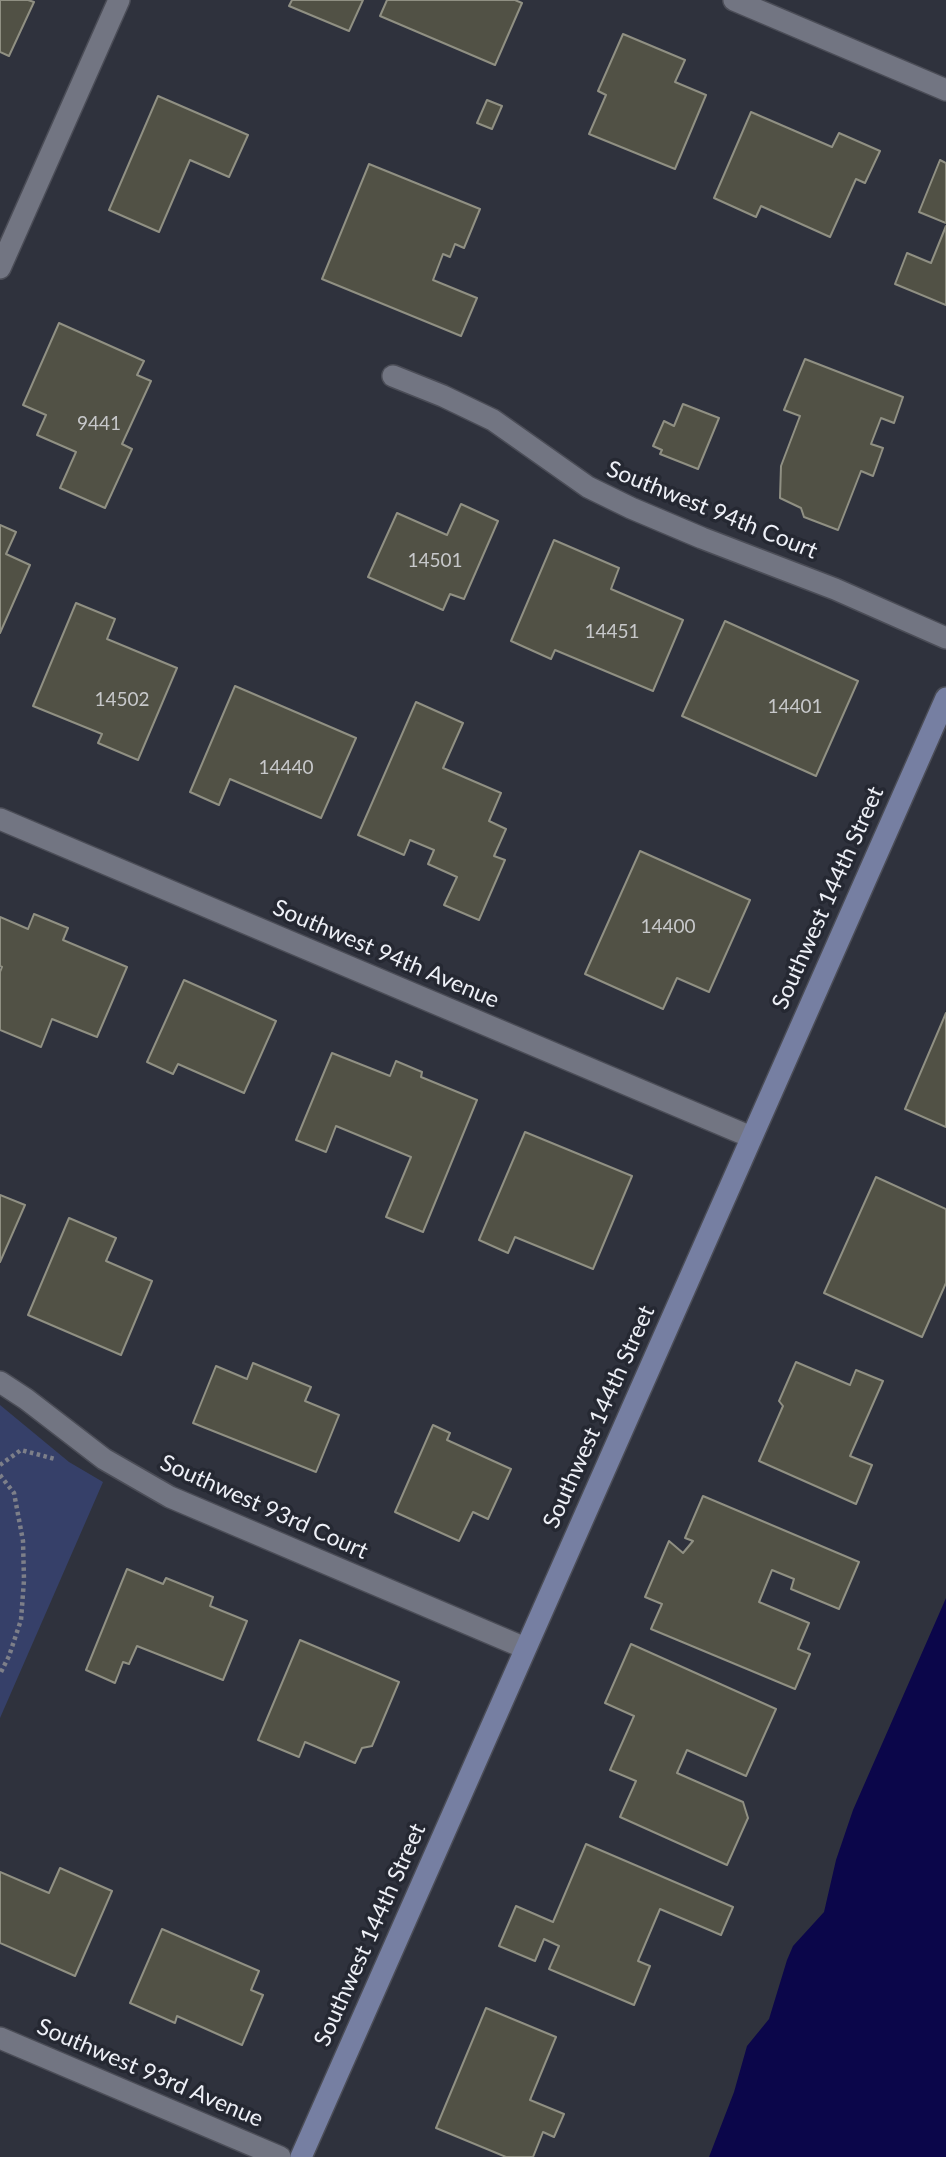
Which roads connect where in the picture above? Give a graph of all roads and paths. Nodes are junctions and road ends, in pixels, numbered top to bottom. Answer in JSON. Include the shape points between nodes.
{"nodes":[{"id":1,"x":119,"y":0,"type":"edge"},
{"id":2,"x":734,"y":0,"type":"edge"},
{"id":3,"x":946,"y":90,"type":"edge"},
{"id":4,"x":0,"y":268,"type":"edge"},
{"id":5,"x":393,"y":376,"type":"dead end"},
{"id":6,"x":946,"y":638,"type":"edge"},
{"id":7,"x":946,"y":698,"type":"edge"},
{"id":8,"x":0,"y":819,"type":"edge"},
{"id":9,"x":751,"y":1137,"type":"junction"},
{"id":10,"x":0,"y":1382,"type":"edge"},
{"id":11,"x":63,"y":1464,"type":"dead end"},
{"id":12,"x":0,"y":1465,"type":"edge"},
{"id":13,"x":0,"y":1475,"type":"edge"},
{"id":14,"x":526,"y":1648,"type":"junction"},
{"id":15,"x":0,"y":1674,"type":"edge"},
{"id":16,"x":0,"y":2038,"type":"edge"},
{"id":17,"x":280,"y":2157,"type":"edge"},
{"id":18,"x":301,"y":2157,"type":"edge"}],
"edges":[{"from":1,"to":4,"type":"street"},
{"from":2,"to":3,"type":"street"},
{"from":5,"to":6,"type":"street","name":"Southwest 94th Court","via":[[493,420],[588,487],[631,508]]},
{"from":7,"to":9,"type":"street","name":"Southwest 144th Street"},
{"from":8,"to":9,"type":"street","name":"Southwest 94th Avenue"},
{"from":9,"to":14,"type":"street","name":"Southwest 144th Street"},
{"from":10,"to":14,"type":"street","name":"Southwest 93rd Court","via":[[104,1460],[170,1497]]},
{"from":11,"to":12,"type":"path","via":[[21,1450]]},
{"from":13,"to":15,"type":"path","via":[[14,1493],[24,1580],[20,1620]]},
{"from":14,"to":18,"type":"street","name":"Southwest 144th Street"},
{"from":16,"to":17,"type":"street","name":"Southwest 93rd Avenue"}]}
